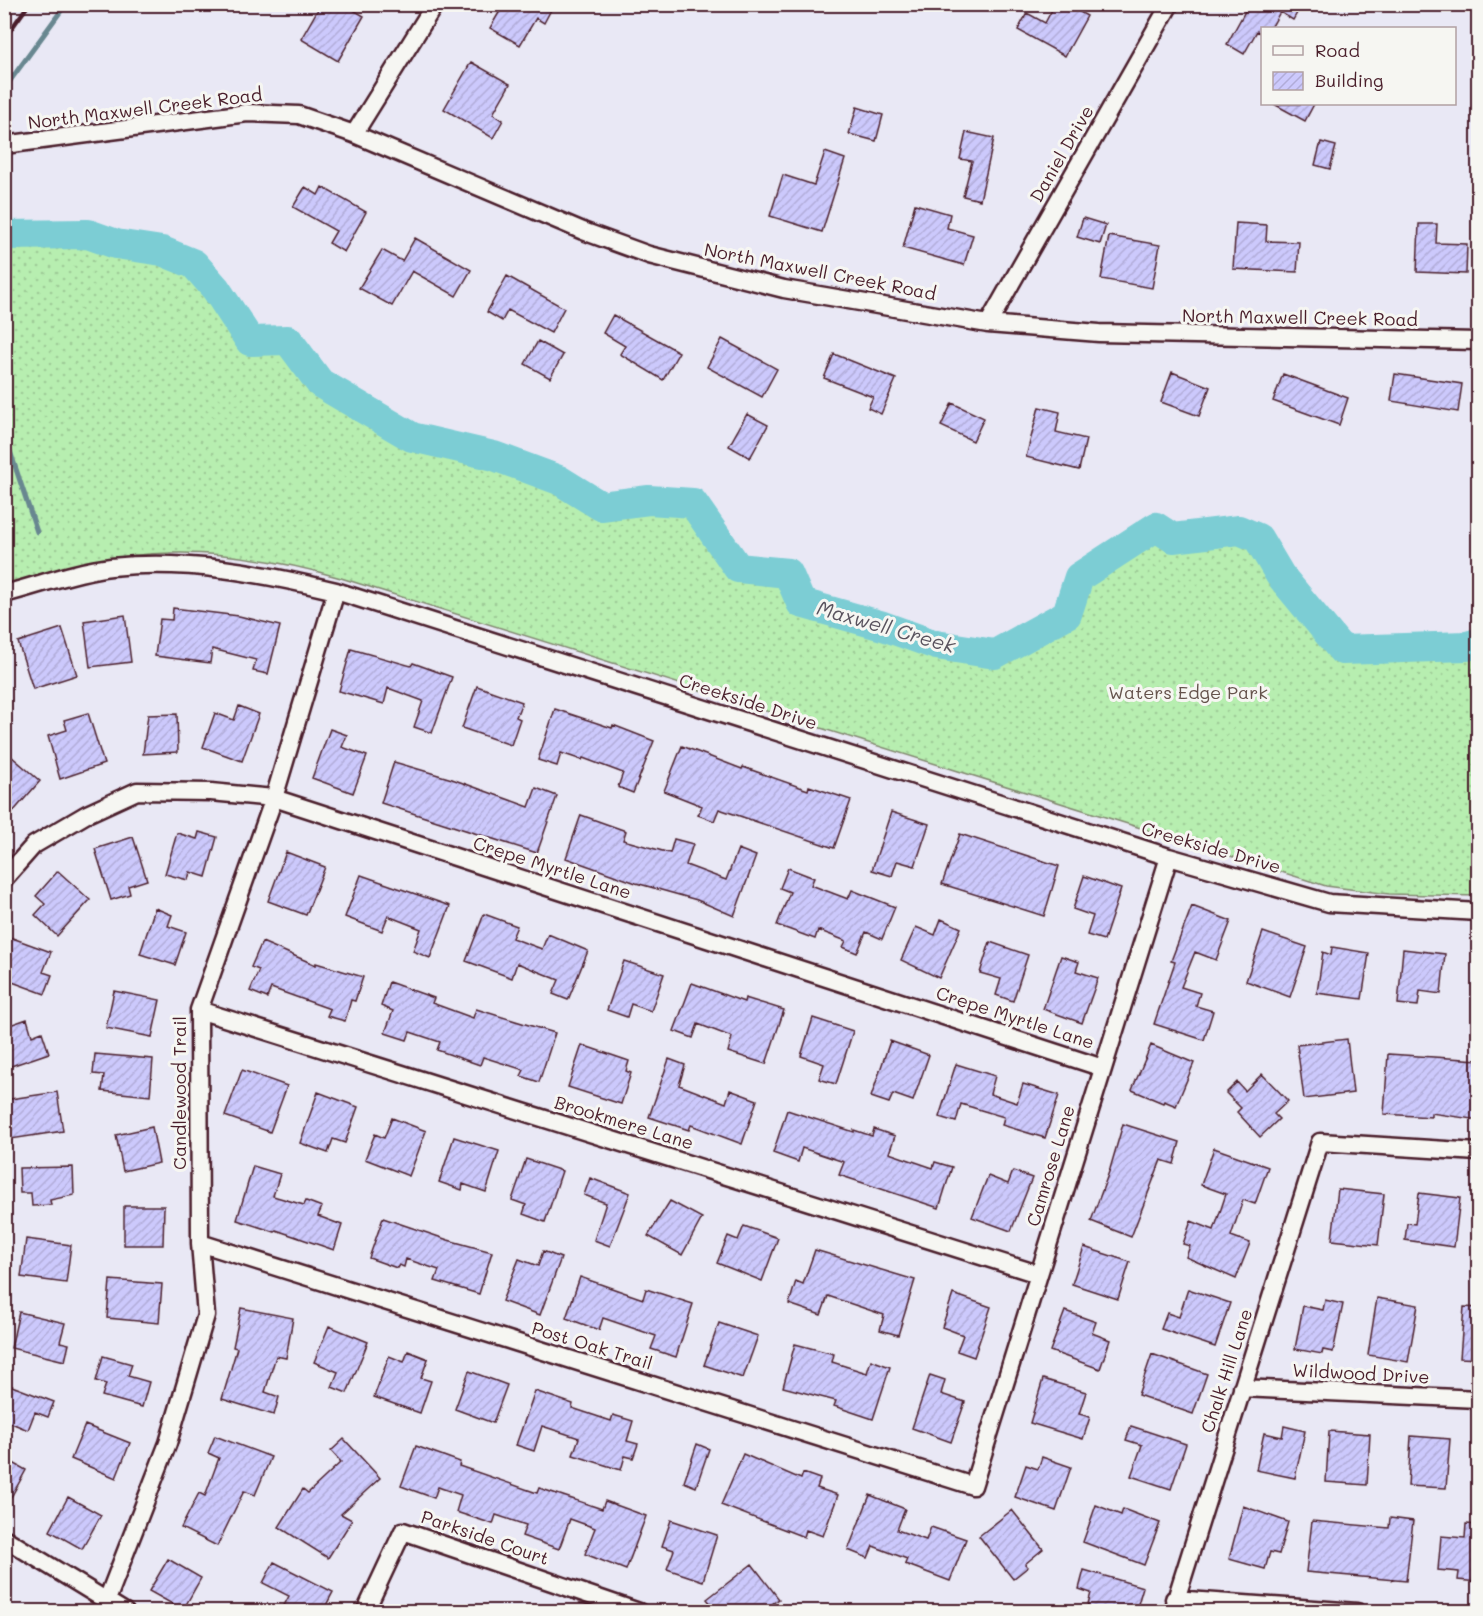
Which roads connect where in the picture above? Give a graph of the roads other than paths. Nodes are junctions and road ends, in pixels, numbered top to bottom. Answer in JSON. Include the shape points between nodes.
{"nodes":[{"id":1,"x":435,"y":4,"type":"edge"},
{"id":2,"x":1170,"y":4,"type":"edge"},
{"id":3,"x":354,"y":134,"type":"junction"},
{"id":4,"x":4,"y":145,"type":"edge"},
{"id":5,"x":988,"y":324,"type":"junction"},
{"id":6,"x":1479,"y":341,"type":"edge"},
{"id":7,"x":336,"y":591,"type":"junction"},
{"id":8,"x":4,"y":594,"type":"edge"},
{"id":9,"x":274,"y":798,"type":"junction"},
{"id":10,"x":1169,"y":857,"type":"junction"},
{"id":11,"x":4,"y":879,"type":"edge"},
{"id":12,"x":1479,"y":912,"type":"edge"},
{"id":13,"x":199,"y":1010,"type":"junction"},
{"id":14,"x":1103,"y":1068,"type":"junction"},
{"id":15,"x":1479,"y":1152,"type":"edge"},
{"id":16,"x":200,"y":1243,"type":"junction"},
{"id":17,"x":1038,"y":1274,"type":"junction"},
{"id":18,"x":1242,"y":1388,"type":"junction"},
{"id":19,"x":1479,"y":1399,"type":"edge"},
{"id":20,"x":973,"y":1486,"type":"joint"},
{"id":21,"x":4,"y":1538,"type":"edge"},
{"id":22,"x":107,"y":1600,"type":"junction"},
{"id":23,"x":1173,"y":1605,"type":"edge"},
{"id":24,"x":125,"y":1611,"type":"edge"},
{"id":25,"x":365,"y":1611,"type":"edge"},
{"id":26,"x":639,"y":1611,"type":"edge"},
{"id":27,"x":1358,"y":1611,"type":"edge"}],
"edges":[{"from":1,"to":3,"type":"street"},
{"from":2,"to":5,"type":"street","name":"Daniel Drive"},
{"from":3,"to":4,"type":"street","name":"North Maxwell Creek Road","via":[[299,115],[247,113]]},
{"from":3,"to":5,"type":"street","name":"North Maxwell Creek Road","via":[[649,255],[784,289]]},
{"from":5,"to":6,"type":"street","name":"North Maxwell Creek Road","via":[[1099,333]]},
{"from":7,"to":8,"type":"street","name":"Creekside Drive","via":[[262,573],[185,564],[109,567]]},
{"from":7,"to":9,"type":"street","name":"Candlewood Trail"},
{"from":7,"to":10,"type":"street","name":"Creekside Drive"},
{"from":9,"to":11,"type":"street","name":"Crepe Myrtle Lane","via":[[137,791],[34,845]]},
{"from":9,"to":13,"type":"street","name":"Candlewood Trail"},
{"from":9,"to":14,"type":"street","name":"Crepe Myrtle Lane"},
{"from":10,"to":12,"type":"street","name":"Creekside Drive","via":[[1329,903]]},
{"from":10,"to":14,"type":"street","name":"Camrose Lane"},
{"from":13,"to":16,"type":"street","name":"Candlewood Trail"},
{"from":13,"to":17,"type":"street","name":"Brookmere Lane"},
{"from":14,"to":17,"type":"street","name":"Camrose Lane"},
{"from":15,"to":18,"type":"street","name":"Chalk Hill Lane","via":[[1320,1142]]},
{"from":16,"to":20,"type":"street","name":"Post Oak Trail"},
{"from":16,"to":22,"type":"street","name":"Candlewood Trail","via":[[206,1315],[168,1443]]},
{"from":17,"to":20,"type":"street","name":"Camrose Lane"},
{"from":18,"to":19,"type":"street","name":"Wildwood Drive"},
{"from":18,"to":23,"type":"street","name":"Chalk Hill Lane"},
{"from":21,"to":22,"type":"street"},
{"from":22,"to":24,"type":"street"},
{"from":23,"to":27,"type":"street"},
{"from":25,"to":26,"type":"street","name":"Parkside Court","via":[[404,1531]]}]}
